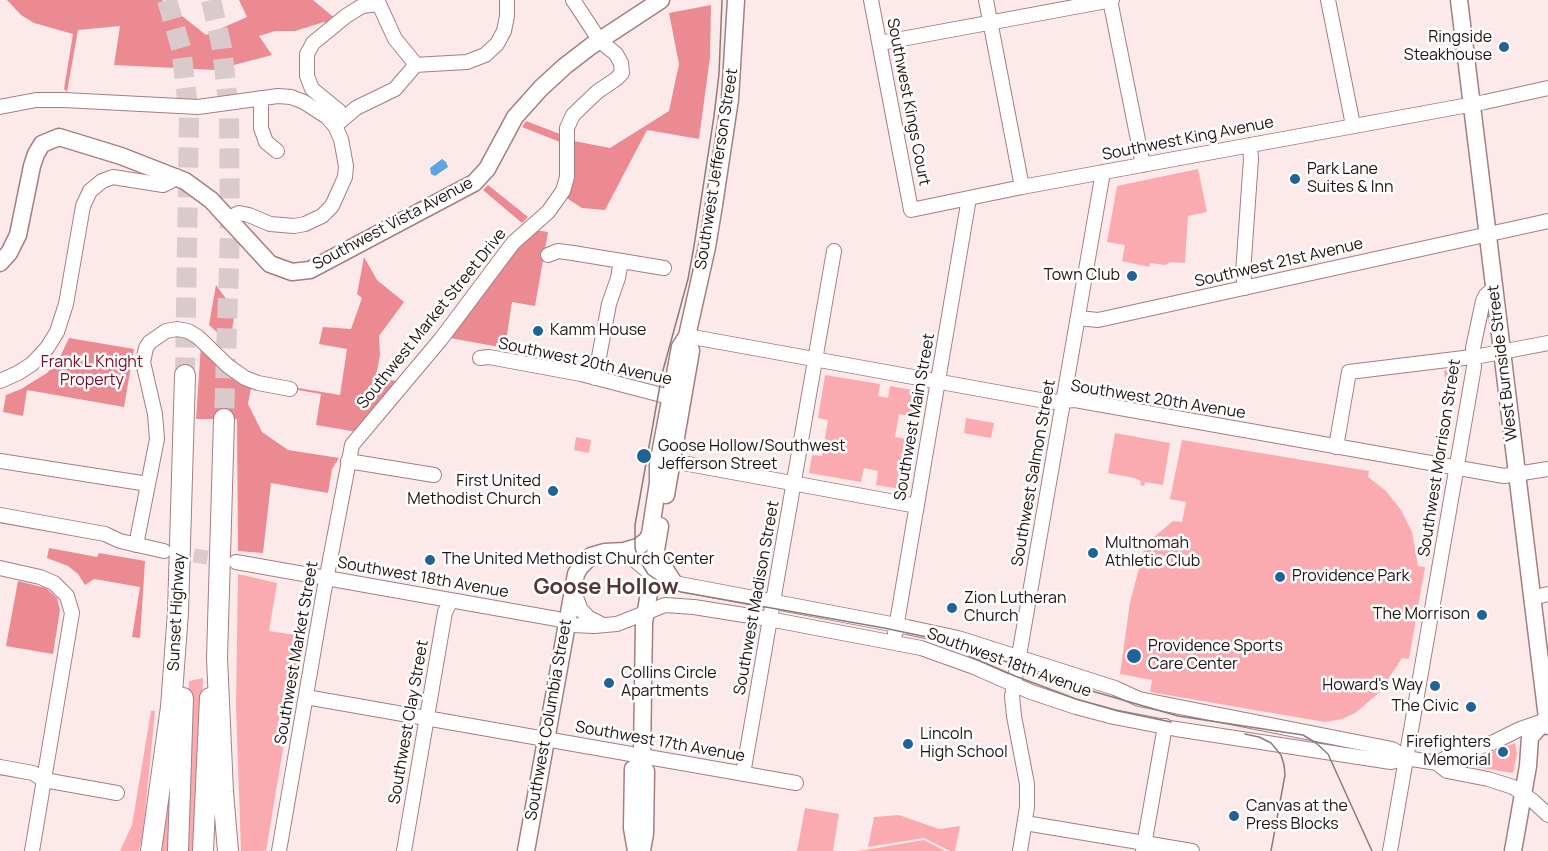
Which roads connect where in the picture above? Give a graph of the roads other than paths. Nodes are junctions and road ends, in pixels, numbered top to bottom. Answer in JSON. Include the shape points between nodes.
{"nodes":[{"id":1,"x":507,"y":0,"type":"edge"},
{"id":2,"x":573,"y":0,"type":"edge"},
{"id":3,"x":661,"y":0,"type":"edge"},
{"id":4,"x":736,"y":0,"type":"edge"},
{"id":5,"x":872,"y":0,"type":"edge"},
{"id":6,"x":986,"y":0,"type":"edge"},
{"id":7,"x":1111,"y":0,"type":"edge"},
{"id":8,"x":1328,"y":0,"type":"edge"},
{"id":9,"x":1459,"y":0,"type":"edge"},
{"id":10,"x":380,"y":2,"type":"edge"},
{"id":11,"x":990,"y":22,"type":"junction"},
{"id":12,"x":604,"y":38,"type":"junction"},
{"id":13,"x":880,"y":43,"type":"junction"},
{"id":14,"x":414,"y":65,"type":"junction"},
{"id":15,"x":1548,"y":88,"type":"edge"},
{"id":16,"x":261,"y":98,"type":"junction"},
{"id":17,"x":1471,"y":103,"type":"junction"},
{"id":18,"x":0,"y":107,"type":"edge"},
{"id":19,"x":340,"y":122,"type":"junction"},
{"id":20,"x":1353,"y":125,"type":"junction"},
{"id":21,"x":1250,"y":145,"type":"junction"},
{"id":22,"x":278,"y":152,"type":"dead end"},
{"id":23,"x":1143,"y":165,"type":"junction"},
{"id":24,"x":1103,"y":172,"type":"junction"},
{"id":25,"x":176,"y":176,"type":"junction"},
{"id":26,"x":1022,"y":187,"type":"junction"},
{"id":27,"x":969,"y":198,"type":"junction"},
{"id":28,"x":911,"y":210,"type":"joint"},
{"id":29,"x":229,"y":218,"type":"junction"},
{"id":30,"x":1548,"y":221,"type":"edge"},
{"id":31,"x":1488,"y":234,"type":"junction"},
{"id":32,"x":834,"y":251,"type":"dead end"},
{"id":33,"x":548,"y":255,"type":"dead end"},
{"id":34,"x":621,"y":261,"type":"junction"},
{"id":35,"x":0,"y":263,"type":"edge"},
{"id":36,"x":664,"y":268,"type":"dead end"},
{"id":37,"x":1245,"y":288,"type":"junction"},
{"id":38,"x":1494,"y":288,"type":"junction"},
{"id":39,"x":1077,"y":318,"type":"junction"},
{"id":40,"x":687,"y":336,"type":"junction"},
{"id":41,"x":1548,"y":344,"type":"edge"},
{"id":42,"x":1502,"y":352,"type":"junction"},
{"id":43,"x":1473,"y":356,"type":"junction"},
{"id":44,"x":480,"y":358,"type":"dead end"},
{"id":45,"x":816,"y":360,"type":"junction"},
{"id":46,"x":185,"y":375,"type":"tunnel mouth"},
{"id":47,"x":594,"y":378,"type":"junction"},
{"id":48,"x":0,"y":381,"type":"edge"},
{"id":49,"x":938,"y":382,"type":"junction"},
{"id":50,"x":290,"y":388,"type":"dead end"},
{"id":51,"x":676,"y":399,"type":"junction"},
{"id":52,"x":1063,"y":401,"type":"junction"},
{"id":53,"x":225,"y":419,"type":"tunnel mouth"},
{"id":54,"x":1336,"y":447,"type":"junction"},
{"id":55,"x":0,"y":461,"type":"edge"},
{"id":56,"x":348,"y":461,"type":"junction"},
{"id":57,"x":672,"y":461,"type":"junction"},
{"id":58,"x":1456,"y":468,"type":"junction"},
{"id":59,"x":1548,"y":469,"type":"edge"},
{"id":60,"x":1517,"y":474,"type":"junction"},
{"id":61,"x":434,"y":475,"type":"dead end"},
{"id":62,"x":794,"y":483,"type":"junction"},
{"id":63,"x":148,"y":484,"type":"junction"},
{"id":64,"x":917,"y":506,"type":"junction"},
{"id":65,"x":0,"y":515,"type":"edge"},
{"id":66,"x":136,"y":545,"type":"junction"},
{"id":67,"x":164,"y":550,"type":"tunnel mouth"},
{"id":68,"x":624,"y":550,"type":"junction"},
{"id":69,"x":655,"y":553,"type":"junction"},
{"id":70,"x":236,"y":562,"type":"tunnel mouth"},
{"id":71,"x":0,"y":568,"type":"edge"},
{"id":72,"x":652,"y":575,"type":"junction"},
{"id":73,"x":327,"y":578,"type":"junction"},
{"id":74,"x":674,"y":583,"type":"junction"},
{"id":75,"x":572,"y":589,"type":"junction"},
{"id":76,"x":1540,"y":596,"type":"edge"},
{"id":77,"x":451,"y":600,"type":"junction"},
{"id":78,"x":772,"y":602,"type":"junction"},
{"id":79,"x":645,"y":611,"type":"junction"},
{"id":80,"x":178,"y":612,"type":"junction"},
{"id":81,"x":769,"y":619,"type":"junction"},
{"id":82,"x":566,"y":622,"type":"junction"},
{"id":83,"x":603,"y":625,"type":"junction"},
{"id":84,"x":897,"y":625,"type":"junction"},
{"id":85,"x":894,"y":642,"type":"junction"},
{"id":86,"x":1019,"y":656,"type":"junction"},
{"id":87,"x":217,"y":658,"type":"junction"},
{"id":88,"x":1014,"y":685,"type":"junction"},
{"id":89,"x":306,"y":697,"type":"junction"},
{"id":90,"x":427,"y":717,"type":"junction"},
{"id":91,"x":1548,"y":721,"type":"edge"},
{"id":92,"x":1165,"y":726,"type":"junction"},
{"id":93,"x":546,"y":737,"type":"junction"},
{"id":94,"x":1406,"y":758,"type":"junction"},
{"id":95,"x":642,"y":760,"type":"junction"},
{"id":96,"x":1437,"y":763,"type":"junction"},
{"id":97,"x":0,"y":766,"type":"edge"},
{"id":98,"x":743,"y":774,"type":"junction"},
{"id":99,"x":44,"y":780,"type":"junction"},
{"id":100,"x":796,"y":783,"type":"dead end"},
{"id":101,"x":223,"y":792,"type":"junction"},
{"id":102,"x":117,"y":793,"type":"dead end"},
{"id":103,"x":1523,"y":794,"type":"junction"},
{"id":104,"x":1548,"y":815,"type":"edge"},
{"id":105,"x":1025,"y":823,"type":"junction"},
{"id":106,"x":1144,"y":847,"type":"edge"},
{"id":107,"x":151,"y":850,"type":"edge"},
{"id":108,"x":32,"y":851,"type":"edge"},
{"id":109,"x":178,"y":851,"type":"edge"},
{"id":110,"x":202,"y":851,"type":"edge"},
{"id":111,"x":216,"y":851,"type":"edge"},
{"id":112,"x":228,"y":851,"type":"edge"},
{"id":113,"x":279,"y":851,"type":"edge"},
{"id":114,"x":404,"y":851,"type":"edge"},
{"id":115,"x":526,"y":851,"type":"edge"},
{"id":116,"x":636,"y":851,"type":"edge"},
{"id":117,"x":642,"y":851,"type":"edge"},
{"id":118,"x":1020,"y":851,"type":"edge"},
{"id":119,"x":1192,"y":851,"type":"edge"},
{"id":120,"x":1390,"y":851,"type":"edge"},
{"id":121,"x":1513,"y":851,"type":"edge"}],
"edges":[{"from":1,"to":14,"type":"street","via":[[504,31],[485,55],[467,62]]},
{"from":2,"to":12,"type":"street","name":"Southwest Market Street Drive"},
{"from":3,"to":12,"type":"main road","name":"Southwest Vista Avenue"},
{"from":4,"to":40,"type":"main road","name":"Southwest Jefferson Street","via":[[726,129]]},
{"from":5,"to":13,"type":"street","name":"Southwest Kings Court"},
{"from":6,"to":11,"type":"street"},
{"from":7,"to":11,"type":"street"},
{"from":7,"to":23,"type":"street"},
{"from":8,"to":20,"type":"street"},
{"from":9,"to":17,"type":"main road","name":"West Burnside Street"},
{"from":10,"to":14,"type":"street","via":[[391,32]]},
{"from":10,"to":19,"type":"street","via":[[362,6],[346,16],[313,43],[307,54],[307,76],[312,89],[339,111]]},
{"from":11,"to":13,"type":"street"},
{"from":11,"to":26,"type":"street"},
{"from":12,"to":29,"type":"main road","name":"Southwest Vista Avenue","via":[[565,66],[521,109],[487,169],[474,183],[316,267],[292,272],[270,264]]},
{"from":12,"to":56,"type":"street","name":"Southwest Market Street Drive","via":[[622,70],[616,80],[573,115],[567,128],[568,167],[563,191],[549,212],[513,243],[441,339],[356,439]]},
{"from":13,"to":28,"type":"street","name":"Southwest Kings Court"},
{"from":14,"to":19,"type":"street","via":[[395,88]]},
{"from":15,"to":17,"type":"street","name":"Southwest King Avenue"},
{"from":16,"to":18,"type":"street","via":[[198,106],[36,100]]},
{"from":16,"to":19,"type":"street","via":[[284,97],[304,102]]},
{"from":16,"to":22,"type":"street","via":[[261,128],[266,142]]},
{"from":17,"to":20,"type":"street","name":"Southwest King Avenue"},
{"from":17,"to":31,"type":"main road","name":"West Burnside Street"},
{"from":19,"to":29,"type":"street","via":[[345,177],[332,206],[322,216],[294,226],[270,224],[239,213]]},
{"from":20,"to":21,"type":"street","name":"Southwest King Avenue"},
{"from":21,"to":23,"type":"street","name":"Southwest King Avenue"},
{"from":21,"to":37,"type":"street"},
{"from":23,"to":24,"type":"street","name":"Southwest King Avenue"},
{"from":24,"to":26,"type":"street","name":"Southwest King Avenue"},
{"from":24,"to":39,"type":"street","name":"Southwest Salmon Street"},
{"from":25,"to":29,"type":"main road","name":"Southwest Vista Avenue","via":[[194,186]]},
{"from":25,"to":35,"type":"main road","name":"Southwest Vista Avenue","via":[[65,138],[51,139],[40,147],[34,159],[18,235]]},
{"from":25,"to":48,"type":"street","via":[[163,185],[113,177],[90,191],[80,218],[66,304],[57,332],[32,364]]},
{"from":26,"to":27,"type":"street","name":"Southwest King Avenue"},
{"from":27,"to":28,"type":"street","name":"Southwest King Avenue"},
{"from":27,"to":49,"type":"street","name":"Southwest Main Street"},
{"from":30,"to":31,"type":"street","name":"Southwest 21st Avenue"},
{"from":31,"to":37,"type":"street","name":"Southwest 21st Avenue"},
{"from":31,"to":38,"type":"main road","name":"West Burnside Street"},
{"from":32,"to":45,"type":"street","name":"Southwest Madison Street"},
{"from":33,"to":34,"type":"street","via":[[558,251]]},
{"from":34,"to":36,"type":"street"},
{"from":34,"to":47,"type":"street"},
{"from":37,"to":39,"type":"street","name":"Southwest 21st Avenue","via":[[1098,320]]},
{"from":38,"to":42,"type":"main road","name":"West Burnside Street"},
{"from":38,"to":43,"type":"street","name":"Southwest Morrison Street","via":[[1483,301]]},
{"from":39,"to":52,"type":"street","name":"Southwest Salmon Street"},
{"from":40,"to":45,"type":"street","name":"Southwest 20th Avenue"},
{"from":40,"to":51,"type":"main road","name":"Southwest Jefferson Street","via":[[691,351]]},
{"from":41,"to":42,"type":"street"},
{"from":42,"to":43,"type":"street"},
{"from":42,"to":60,"type":"main road","name":"West Burnside Street"},
{"from":43,"to":54,"type":"street","via":[[1348,372]]},
{"from":43,"to":58,"type":"street","name":"Southwest Morrison Street"},
{"from":44,"to":47,"type":"street","name":"Southwest 20th Avenue"},
{"from":45,"to":49,"type":"street","name":"Southwest 20th Avenue"},
{"from":45,"to":62,"type":"street","name":"Southwest Madison Street"},
{"from":46,"to":80,"type":"highway","name":"Sunset Highway"},
{"from":47,"to":51,"type":"street","name":"Southwest 20th Avenue"},
{"from":49,"to":52,"type":"street","name":"Southwest 20th Avenue"},
{"from":49,"to":64,"type":"street","name":"Southwest Main Street"},
{"from":50,"to":63,"type":"street","via":[[245,378],[188,331],[160,333],[146,348],[143,362],[157,430]]},
{"from":51,"to":57,"type":"main road","name":"Southwest Jefferson Street"},
{"from":51,"to":68,"type":"main road","name":"Southwest Jefferson Street","via":[[658,465],[650,534],[639,547]]},
{"from":52,"to":54,"type":"street","name":"Southwest 20th Avenue"},
{"from":52,"to":86,"type":"street","name":"Southwest Salmon Street"},
{"from":53,"to":87,"type":"highway"},
{"from":54,"to":58,"type":"street","name":"Southwest 20th Avenue"},
{"from":55,"to":63,"type":"street"},
{"from":56,"to":61,"type":"street"},
{"from":56,"to":73,"type":"street","name":"Southwest Market Street"},
{"from":57,"to":62,"type":"street"},
{"from":57,"to":69,"type":"main road","name":"Southwest Jefferson Street"},
{"from":58,"to":60,"type":"street","name":"Southwest 20th Avenue","via":[[1503,476]]},
{"from":58,"to":94,"type":"street","name":"Southwest Morrison Street"},
{"from":59,"to":60,"type":"street","name":"Southwest 20th Avenue"},
{"from":60,"to":76,"type":"main road","name":"West Burnside Street"},
{"from":62,"to":64,"type":"street"},
{"from":62,"to":78,"type":"street","name":"Southwest Madison Street"},
{"from":63,"to":66,"type":"street"},
{"from":64,"to":84,"type":"street","name":"Southwest Main Street"},
{"from":65,"to":66,"type":"street","via":[[105,534]]},
{"from":66,"to":67,"type":"street"},
{"from":68,"to":72,"type":"street","name":"Southwest 18th Avenue"},
{"from":68,"to":75,"type":"main road","name":"Southwest Columbia Street","via":[[598,553],[584,561]]},
{"from":69,"to":72,"type":"main road","name":"Southwest Jefferson Street"},
{"from":69,"to":74,"type":"main road"},
{"from":70,"to":73,"type":"street","name":"Southwest 18th Avenue"},
{"from":71,"to":99,"type":"street","via":[[59,586],[71,607],[72,621]]},
{"from":72,"to":74,"type":"street","name":"Southwest 18th Avenue"},
{"from":72,"to":79,"type":"main road","name":"Southwest Jefferson Street"},
{"from":73,"to":77,"type":"street","name":"Southwest 18th Avenue"},
{"from":73,"to":89,"type":"street","name":"Southwest Market Street"},
{"from":74,"to":78,"type":"street","name":"Southwest 18th Avenue"},
{"from":75,"to":82,"type":"main road","name":"Southwest Columbia Street"},
{"from":75,"to":83,"type":"street","via":[[581,610]]},
{"from":76,"to":91,"type":"main road","name":"West Burnside Street"},
{"from":77,"to":82,"type":"street","name":"Southwest 18th Avenue"},
{"from":77,"to":90,"type":"street","name":"Southwest Clay Street","via":[[445,612]]},
{"from":78,"to":81,"type":"street","name":"Southwest Madison Street"},
{"from":78,"to":84,"type":"street","name":"Southwest 18th Avenue"},
{"from":79,"to":81,"type":"street","name":"Southwest 18th Avenue","via":[[670,605]]},
{"from":79,"to":83,"type":"street","name":"Southwest 18th Avenue","via":[[617,624]]},
{"from":79,"to":95,"type":"main road","name":"Southwest Jefferson Street"},
{"from":80,"to":107,"type":"highway","name":"Sunset Highway","via":[[171,708]]},
{"from":80,"to":109,"type":"highway","via":[[184,643]]},
{"from":81,"to":85,"type":"street","name":"Southwest 18th Avenue"},
{"from":81,"to":98,"type":"street","name":"Southwest Madison Street"},
{"from":82,"to":83,"type":"street","name":"Southwest 18th Avenue"},
{"from":82,"to":93,"type":"main road","name":"Southwest Columbia Street"},
{"from":84,"to":85,"type":"street","name":"Southwest Main Street"},
{"from":84,"to":86,"type":"street","name":"Southwest 18th Avenue"},
{"from":85,"to":88,"type":"street","name":"Southwest 18th Avenue","via":[[963,663]]},
{"from":86,"to":88,"type":"street","name":"Southwest Salmon Street"},
{"from":86,"to":94,"type":"street","name":"Southwest 18th Avenue","via":[[1140,699],[1392,748]]},
{"from":87,"to":101,"type":"highway"},
{"from":87,"to":110,"type":"highway","via":[[208,705]]},
{"from":88,"to":92,"type":"street","name":"Southwest 18th Avenue","via":[[1076,707]]},
{"from":88,"to":105,"type":"street","name":"Southwest Salmon Street","via":[[1014,716],[1027,784]]},
{"from":89,"to":90,"type":"street","name":"Southwest 17th Avenue"},
{"from":89,"to":113,"type":"street","name":"Southwest Market Street"},
{"from":90,"to":93,"type":"street","name":"Southwest 17th Avenue"},
{"from":90,"to":114,"type":"street","name":"Southwest Clay Street"},
{"from":91,"to":96,"type":"street"},
{"from":91,"to":103,"type":"main road","via":[[1530,737]]},
{"from":92,"to":94,"type":"street","name":"Southwest 18th Avenue","via":[[1391,762]]},
{"from":92,"to":106,"type":"street"},
{"from":93,"to":95,"type":"street","name":"Southwest 17th Avenue"},
{"from":93,"to":115,"type":"main road","name":"Southwest Columbia Street"},
{"from":94,"to":96,"type":"street","name":"Southwest 18th Avenue"},
{"from":94,"to":120,"type":"street","name":"Southwest Morrison Street"},
{"from":95,"to":98,"type":"street","name":"Southwest 17th Avenue"},
{"from":95,"to":116,"type":"main road","name":"Southwest Jefferson Street","via":[[633,769],[632,828]]},
{"from":95,"to":117,"type":"main road","name":"Southwest Jefferson Street","via":[[646,771]]},
{"from":96,"to":103,"type":"street","name":"Southwest 18th Avenue","via":[[1447,771],[1496,781]]},
{"from":97,"to":99,"type":"street","via":[[33,773]]},
{"from":98,"to":100,"type":"street","name":"Southwest 17th Avenue"},
{"from":99,"to":102,"type":"street"},
{"from":99,"to":108,"type":"street"},
{"from":101,"to":111,"type":"highway"},
{"from":101,"to":112,"type":"highway"},
{"from":103,"to":104,"type":"street","name":"Southwest 18th Avenue"},
{"from":103,"to":121,"type":"main road"},
{"from":105,"to":106,"type":"street"},
{"from":105,"to":118,"type":"street","name":"Southwest Salmon Street"},
{"from":106,"to":119,"type":"street"}]}
